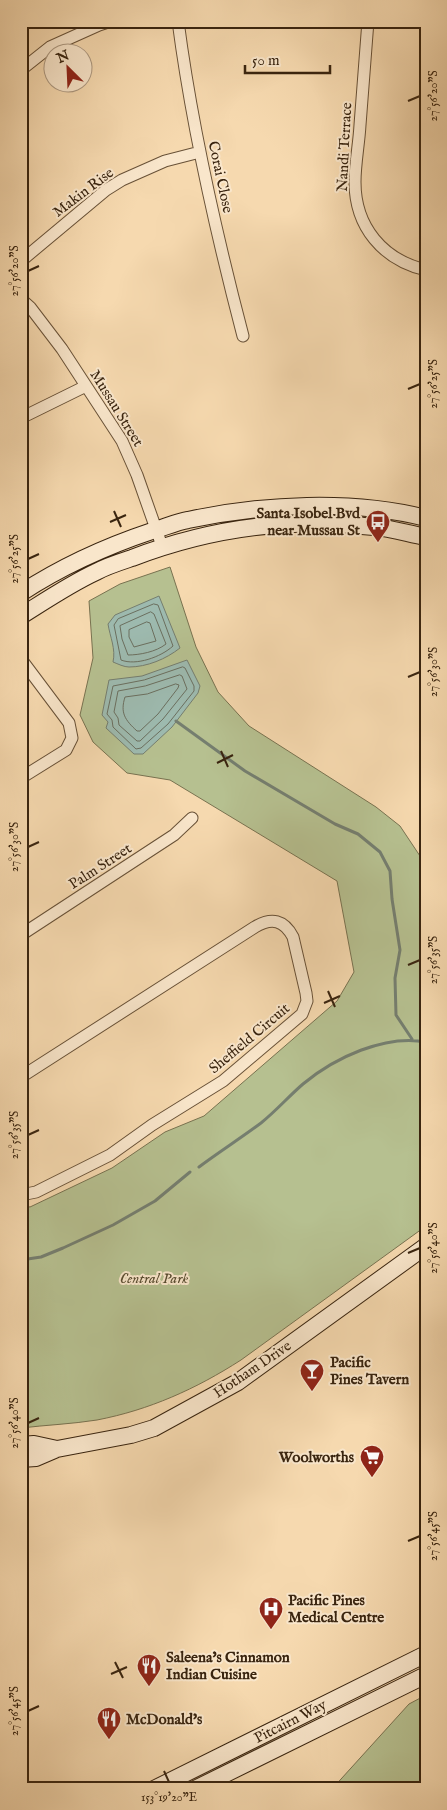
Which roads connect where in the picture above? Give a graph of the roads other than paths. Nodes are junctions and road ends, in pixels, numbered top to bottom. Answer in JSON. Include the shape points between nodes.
{"nodes":[{"id":1,"x":111,"y":21,"type":"edge"},
{"id":2,"x":178,"y":21,"type":"edge"},
{"id":3,"x":368,"y":21,"type":"edge"},
{"id":4,"x":21,"y":70,"type":"edge"},
{"id":5,"x":200,"y":152,"type":"junction"},
{"id":6,"x":21,"y":261,"type":"edge"},
{"id":7,"x":426,"y":270,"type":"edge"},
{"id":8,"x":21,"y":299,"type":"edge"},
{"id":9,"x":243,"y":336,"type":"dead end"},
{"id":10,"x":86,"y":386,"type":"junction"},
{"id":11,"x":21,"y":418,"type":"edge"},
{"id":12,"x":426,"y":518,"type":"edge"},
{"id":13,"x":157,"y":530,"type":"junction"},
{"id":14,"x":426,"y":537,"type":"edge"},
{"id":15,"x":162,"y":546,"type":"junction"},
{"id":16,"x":21,"y":593,"type":"edge"},
{"id":17,"x":21,"y":616,"type":"edge"},
{"id":18,"x":21,"y":659,"type":"edge"},
{"id":19,"x":21,"y":778,"type":"edge"},
{"id":20,"x":192,"y":818,"type":"dead end"},
{"id":21,"x":21,"y":935,"type":"edge"},
{"id":22,"x":21,"y":1077,"type":"edge"},
{"id":23,"x":21,"y":1195,"type":"edge"},
{"id":24,"x":426,"y":1246,"type":"edge"},
{"id":25,"x":21,"y":1445,"type":"edge"},
{"id":26,"x":57,"y":1449,"type":"junction"},
{"id":27,"x":21,"y":1459,"type":"edge"},
{"id":28,"x":426,"y":1654,"type":"edge"},
{"id":29,"x":426,"y":1675,"type":"edge"},
{"id":30,"x":212,"y":1785,"type":"edge"},
{"id":31,"x":154,"y":1789,"type":"edge"},
{"id":32,"x":195,"y":1789,"type":"edge"}],
"edges":[{"from":1,"to":4,"type":"street","via":[[50,47]]},
{"from":2,"to":5,"type":"street","name":"Corai Close"},
{"from":3,"to":7,"type":"street","name":"Nandi Terrace","via":[[355,181],[359,212],[372,238],[392,257]]},
{"from":5,"to":6,"type":"street","name":"Makin Rise","via":[[166,161],[122,180]]},
{"from":5,"to":9,"type":"street","name":"Corai Close"},
{"from":8,"to":10,"type":"street","name":"Mussau Street","via":[[30,306]]},
{"from":10,"to":11,"type":"street"},
{"from":10,"to":13,"type":"street","name":"Mussau Street","via":[[122,441]]},
{"from":12,"to":13,"type":"street","via":[[363,508],[312,505],[186,520]]},
{"from":13,"to":15,"type":"street","name":"Mussau Street"},
{"from":13,"to":16,"type":"street","via":[[68,564]]},
{"from":14,"to":15,"type":"street","via":[[375,527],[320,523],[263,525],[206,534]]},
{"from":15,"to":17,"type":"street","via":[[96,571]]},
{"from":18,"to":19,"type":"street","via":[[69,723],[72,738],[66,750]]},
{"from":20,"to":21,"type":"street","name":"Palm Street","via":[[174,836]]},
{"from":22,"to":23,"type":"street","name":"Sheffield Circuit","via":[[255,927],[269,921],[278,922],[285,925],[293,937],[307,1001],[302,1014],[223,1081],[110,1155],[36,1192]]},
{"from":24,"to":26,"type":"street","name":"Hotham Drive","via":[[238,1382],[154,1428]]},
{"from":25,"to":26,"type":"street","name":"Hotham Drive"},
{"from":26,"to":27,"type":"street","name":"Hotham Drive","via":[[36,1458]]},
{"from":28,"to":31,"type":"street","name":"Pitcairn Way"},
{"from":29,"to":30,"type":"street","name":"Pitcairn Way"},
{"from":30,"to":32,"type":"street","name":"Pitcairn Way"}]}
